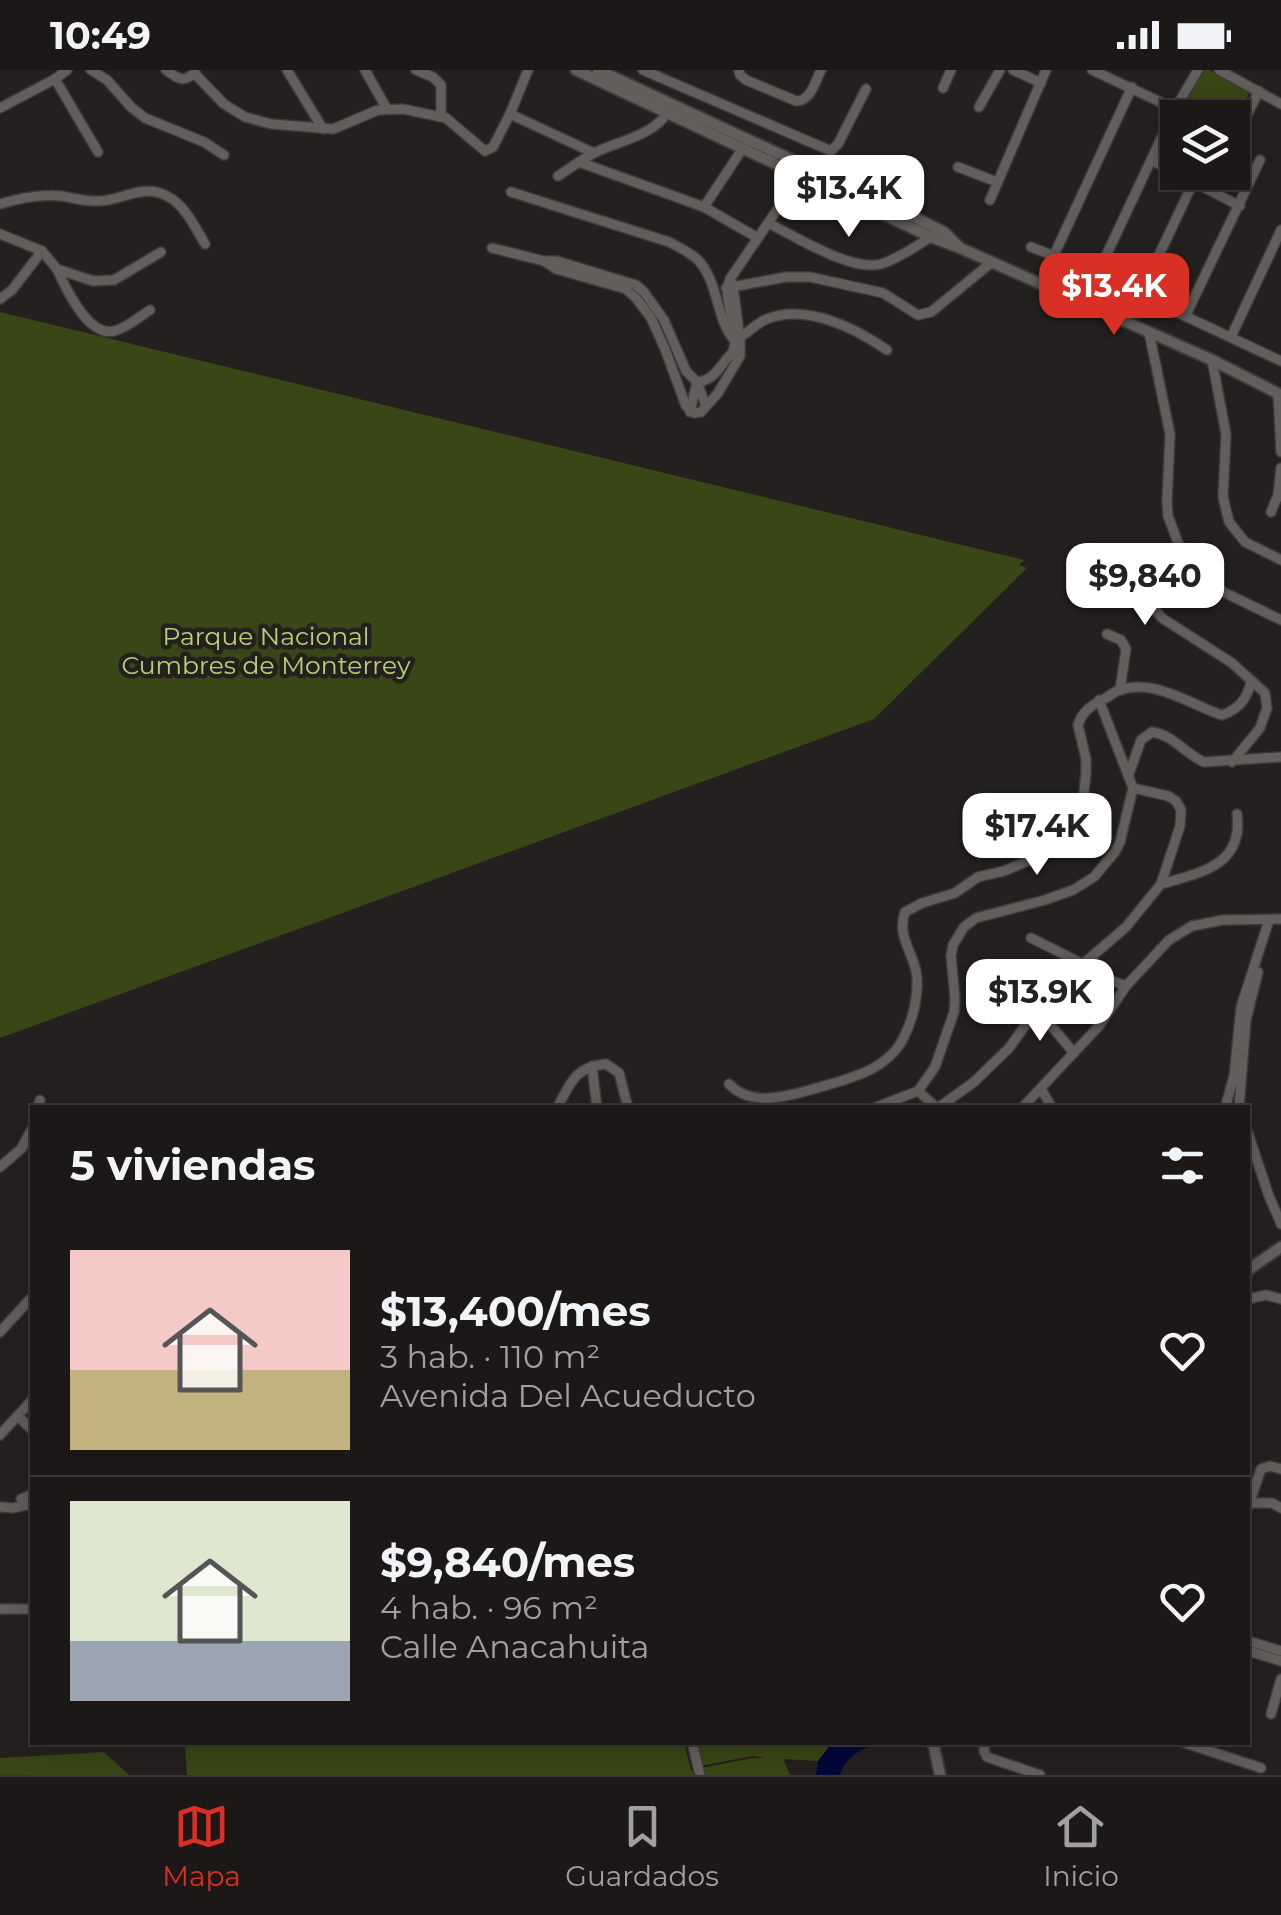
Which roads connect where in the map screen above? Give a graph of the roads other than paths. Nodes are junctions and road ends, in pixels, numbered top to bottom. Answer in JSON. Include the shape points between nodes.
{"nodes":[{"id":1,"x":67,"y":70,"type":"edge"},
{"id":2,"x":91,"y":70,"type":"edge"},
{"id":3,"x":166,"y":70,"type":"edge"},
{"id":4,"x":287,"y":70,"type":"edge"},
{"id":5,"x":365,"y":70,"type":"edge"},
{"id":6,"x":416,"y":70,"type":"edge"},
{"id":7,"x":528,"y":70,"type":"edge"},
{"id":8,"x":576,"y":70,"type":"edge"},
{"id":9,"x":598,"y":70,"type":"edge"},
{"id":10,"x":643,"y":70,"type":"edge"},
{"id":11,"x":676,"y":70,"type":"edge"},
{"id":12,"x":740,"y":70,"type":"edge"},
{"id":13,"x":821,"y":70,"type":"edge"},
{"id":14,"x":952,"y":70,"type":"edge"},
{"id":15,"x":1000,"y":70,"type":"edge"},
{"id":16,"x":1013,"y":70,"type":"edge"},
{"id":17,"x":1046,"y":70,"type":"edge"},
{"id":18,"x":1092,"y":70,"type":"edge"},
{"id":19,"x":1198,"y":70,"type":"edge"},
{"id":20,"x":1219,"y":70,"type":"edge"},
{"id":21,"x":196,"y":72,"type":"edge"},
{"id":22,"x":55,"y":79,"type":"junction"},
{"id":23,"x":669,"y":82,"type":"junction"},
{"id":24,"x":1041,"y":83,"type":"junction"},
{"id":25,"x":1132,"y":87,"type":"junction"},
{"id":26,"x":866,"y":88,"type":"dead end"},
{"id":27,"x":943,"y":88,"type":"dead end"},
{"id":28,"x":1259,"y":91,"type":"junction"},
{"id":29,"x":1181,"y":100,"type":"edge"},
{"id":30,"x":1160,"y":101,"type":"edge"},
{"id":31,"x":1281,"y":104,"type":"edge"},
{"id":32,"x":979,"y":107,"type":"dead end"},
{"id":33,"x":0,"y":108,"type":"edge"},
{"id":34,"x":387,"y":109,"type":"junction"},
{"id":35,"x":1250,"y":109,"type":"edge"},
{"id":36,"x":668,"y":112,"type":"junction"},
{"id":37,"x":510,"y":114,"type":"junction"},
{"id":38,"x":441,"y":116,"type":"junction"},
{"id":39,"x":323,"y":129,"type":"junction"},
{"id":40,"x":1160,"y":140,"type":"edge"},
{"id":41,"x":743,"y":148,"type":"junction"},
{"id":42,"x":98,"y":152,"type":"dead end"},
{"id":43,"x":594,"y":153,"type":"junction"},
{"id":44,"x":224,"y":155,"type":"dead end"},
{"id":45,"x":1150,"y":160,"type":"junction"},
{"id":46,"x":1260,"y":160,"type":"dead end"},
{"id":47,"x":579,"y":162,"type":"junction"},
{"id":48,"x":1160,"y":165,"type":"edge"},
{"id":49,"x":958,"y":166,"type":"dead end"},
{"id":50,"x":558,"y":176,"type":"dead end"},
{"id":51,"x":800,"y":176,"type":"junction"},
{"id":52,"x":997,"y":182,"type":"junction"},
{"id":53,"x":1191,"y":190,"type":"edge"},
{"id":54,"x":1208,"y":190,"type":"edge"},
{"id":55,"x":511,"y":192,"type":"dead end"},
{"id":56,"x":990,"y":200,"type":"dead end"},
{"id":57,"x":0,"y":204,"type":"edge"},
{"id":58,"x":1240,"y":206,"type":"junction"},
{"id":59,"x":704,"y":207,"type":"junction"},
{"id":60,"x":768,"y":223,"type":"junction"},
{"id":61,"x":1281,"y":230,"type":"edge"},
{"id":62,"x":0,"y":234,"type":"edge"},
{"id":63,"x":931,"y":237,"type":"junction"},
{"id":64,"x":758,"y":238,"type":"junction"},
{"id":65,"x":205,"y":244,"type":"dead end"},
{"id":66,"x":1031,"y":247,"type":"dead end"},
{"id":67,"x":492,"y":248,"type":"dead end"},
{"id":68,"x":960,"y":248,"type":"junction"},
{"id":69,"x":42,"y":251,"type":"junction"},
{"id":70,"x":161,"y":252,"type":"dead end"},
{"id":71,"x":1054,"y":256,"type":"junction"},
{"id":72,"x":544,"y":261,"type":"junction"},
{"id":73,"x":992,"y":262,"type":"junction"},
{"id":74,"x":57,"y":269,"type":"junction"},
{"id":75,"x":1097,"y":275,"type":"junction"},
{"id":76,"x":730,"y":284,"type":"junction"},
{"id":77,"x":1140,"y":295,"type":"junction"},
{"id":78,"x":0,"y":298,"type":"edge"},
{"id":79,"x":150,"y":310,"type":"dead end"},
{"id":80,"x":1186,"y":315,"type":"junction"},
{"id":81,"x":1149,"y":332,"type":"junction"},
{"id":82,"x":1232,"y":337,"type":"junction"},
{"id":83,"x":737,"y":340,"type":"junction"},
{"id":84,"x":887,"y":350,"type":"dead end"},
{"id":85,"x":1280,"y":357,"type":"edge"},
{"id":86,"x":1212,"y":360,"type":"junction"},
{"id":87,"x":697,"y":382,"type":"junction"},
{"id":88,"x":1280,"y":394,"type":"edge"},
{"id":89,"x":706,"y":406,"type":"junction"},
{"id":90,"x":692,"y":413,"type":"junction"},
{"id":91,"x":1281,"y":452,"type":"edge"},
{"id":92,"x":1281,"y":468,"type":"edge"},
{"id":93,"x":1279,"y":496,"type":"edge"},
{"id":94,"x":1271,"y":512,"type":"dead end"},
{"id":95,"x":1281,"y":560,"type":"edge"},
{"id":96,"x":1121,"y":570,"type":"dead end"},
{"id":97,"x":1281,"y":620,"type":"edge"},
{"id":98,"x":1107,"y":634,"type":"dead end"},
{"id":99,"x":1251,"y":682,"type":"junction"},
{"id":100,"x":1120,"y":690,"type":"junction"},
{"id":101,"x":1099,"y":700,"type":"junction"},
{"id":102,"x":1280,"y":757,"type":"edge"},
{"id":103,"x":1232,"y":762,"type":"junction"},
{"id":104,"x":1128,"y":776,"type":"junction"},
{"id":105,"x":1133,"y":788,"type":"junction"},
{"id":106,"x":1237,"y":814,"type":"dead end"},
{"id":107,"x":1161,"y":884,"type":"junction"},
{"id":108,"x":1275,"y":919,"type":"edge"},
{"id":109,"x":1031,"y":938,"type":"dead end"},
{"id":110,"x":1083,"y":964,"type":"junction"},
{"id":111,"x":999,"y":981,"type":"dead end"},
{"id":112,"x":1126,"y":986,"type":"junction"},
{"id":113,"x":1250,"y":989,"type":"junction"},
{"id":114,"x":1037,"y":1009,"type":"junction"},
{"id":115,"x":1074,"y":1053,"type":"junction"},
{"id":116,"x":592,"y":1066,"type":"junction"},
{"id":117,"x":729,"y":1084,"type":"dead end"},
{"id":118,"x":1040,"y":1088,"type":"junction"},
{"id":119,"x":918,"y":1090,"type":"junction"},
{"id":120,"x":786,"y":1102,"type":"edge"},
{"id":121,"x":1226,"y":1102,"type":"edge"},
{"id":122,"x":1240,"y":1104,"type":"edge"},
{"id":123,"x":559,"y":1105,"type":"edge"},
{"id":124,"x":597,"y":1105,"type":"edge"},
{"id":125,"x":627,"y":1105,"type":"edge"},
{"id":126,"x":881,"y":1105,"type":"edge"},
{"id":127,"x":935,"y":1105,"type":"edge"},
{"id":128,"x":942,"y":1105,"type":"edge"},
{"id":129,"x":1025,"y":1105,"type":"edge"},
{"id":130,"x":1050,"y":1105,"type":"edge"},
{"id":131,"x":30,"y":1133,"type":"edge"},
{"id":132,"x":1252,"y":1150,"type":"edge"},
{"id":133,"x":0,"y":1167,"type":"edge"},
{"id":134,"x":1278,"y":1212,"type":"edge"},
{"id":135,"x":1281,"y":1224,"type":"edge"},
{"id":136,"x":1281,"y":1247,"type":"edge"},
{"id":137,"x":1250,"y":1269,"type":"edge"},
{"id":138,"x":1250,"y":1299,"type":"edge"},
{"id":139,"x":1281,"y":1299,"type":"edge"},
{"id":140,"x":30,"y":1303,"type":"edge"},
{"id":141,"x":0,"y":1332,"type":"edge"},
{"id":142,"x":30,"y":1402,"type":"edge"},
{"id":143,"x":18,"y":1416,"type":"junction"},
{"id":144,"x":30,"y":1428,"type":"edge"},
{"id":145,"x":0,"y":1434,"type":"edge"},
{"id":146,"x":1281,"y":1469,"type":"edge"},
{"id":147,"x":30,"y":1495,"type":"edge"},
{"id":148,"x":21,"y":1499,"type":"dead end"},
{"id":149,"x":1250,"y":1499,"type":"edge"},
{"id":150,"x":30,"y":1504,"type":"edge"},
{"id":151,"x":1250,"y":1505,"type":"edge"},
{"id":152,"x":0,"y":1507,"type":"edge"},
{"id":153,"x":1281,"y":1508,"type":"edge"},
{"id":154,"x":0,"y":1609,"type":"edge"},
{"id":155,"x":30,"y":1609,"type":"edge"},
{"id":156,"x":1250,"y":1641,"type":"edge"},
{"id":157,"x":1281,"y":1650,"type":"edge"},
{"id":158,"x":1250,"y":1653,"type":"edge"},
{"id":159,"x":1281,"y":1661,"type":"edge"},
{"id":160,"x":1281,"y":1678,"type":"edge"},
{"id":161,"x":1271,"y":1714,"type":"dead end"},
{"id":162,"x":693,"y":1745,"type":"edge"},
{"id":163,"x":934,"y":1745,"type":"edge"},
{"id":164,"x":985,"y":1745,"type":"edge"},
{"id":165,"x":1191,"y":1745,"type":"edge"},
{"id":166,"x":700,"y":1775,"type":"edge"},
{"id":167,"x":940,"y":1775,"type":"edge"},
{"id":168,"x":1040,"y":1775,"type":"edge"},
{"id":169,"x":1243,"y":1775,"type":"edge"}],
"edges":[{"from":1,"to":22,"type":"street"},
{"from":2,"to":44,"type":"street","via":[[144,118]]},
{"from":3,"to":21,"type":"street","via":[[178,79]]},
{"from":4,"to":39,"type":"street"},
{"from":5,"to":34,"type":"street"},
{"from":6,"to":38,"type":"street","via":[[438,80]]},
{"from":7,"to":37,"type":"street"},
{"from":8,"to":36,"type":"street"},
{"from":9,"to":68,"type":"street","via":[[944,232]]},
{"from":10,"to":23,"type":"street"},
{"from":11,"to":23,"type":"street"},
{"from":12,"to":13,"type":"street","via":[[746,80],[796,102],[809,95]]},
{"from":14,"to":27,"type":"street"},
{"from":15,"to":32,"type":"street"},
{"from":16,"to":24,"type":"street"},
{"from":17,"to":24,"type":"street"},
{"from":18,"to":25,"type":"street"},
{"from":19,"to":29,"type":"street"},
{"from":20,"to":28,"type":"street"},
{"from":21,"to":39,"type":"street","via":[[245,117]]},
{"from":22,"to":33,"type":"street"},
{"from":22,"to":42,"type":"street"},
{"from":23,"to":26,"type":"street","via":[[831,152]]},
{"from":24,"to":52,"type":"street"},
{"from":25,"to":30,"type":"street"},
{"from":25,"to":71,"type":"street"},
{"from":28,"to":31,"type":"street"},
{"from":28,"to":35,"type":"street"},
{"from":34,"to":38,"type":"street"},
{"from":34,"to":39,"type":"street"},
{"from":36,"to":41,"type":"street"},
{"from":36,"to":43,"type":"street","via":[[650,130]]},
{"from":37,"to":38,"type":"street","via":[[493,147],[484,151]]},
{"from":37,"to":43,"type":"street"},
{"from":40,"to":45,"type":"street"},
{"from":41,"to":51,"type":"street"},
{"from":41,"to":59,"type":"street"},
{"from":43,"to":47,"type":"street"},
{"from":45,"to":48,"type":"street"},
{"from":45,"to":75,"type":"street"},
{"from":46,"to":58,"type":"street"},
{"from":47,"to":50,"type":"street"},
{"from":47,"to":59,"type":"street"},
{"from":49,"to":52,"type":"street"},
{"from":51,"to":60,"type":"street"},
{"from":51,"to":63,"type":"street"},
{"from":52,"to":56,"type":"street"},
{"from":53,"to":77,"type":"street"},
{"from":54,"to":58,"type":"street"},
{"from":55,"to":83,"type":"street","via":[[688,253],[711,280],[728,332]]},
{"from":57,"to":65,"type":"street","via":[[34,196],[101,202],[154,191],[180,205]]},
{"from":58,"to":80,"type":"street"},
{"from":59,"to":64,"type":"street"},
{"from":60,"to":63,"type":"street","via":[[863,265],[891,260]]},
{"from":60,"to":64,"type":"street"},
{"from":61,"to":82,"type":"street"},
{"from":62,"to":69,"type":"street"},
{"from":63,"to":68,"type":"street"},
{"from":64,"to":76,"type":"street"},
{"from":66,"to":71,"type":"street"},
{"from":67,"to":72,"type":"street"},
{"from":68,"to":73,"type":"street"},
{"from":69,"to":74,"type":"street"},
{"from":69,"to":78,"type":"street"},
{"from":70,"to":74,"type":"street","via":[[105,282]]},
{"from":71,"to":75,"type":"street"},
{"from":72,"to":87,"type":"street","via":[[636,285],[655,305]]},
{"from":72,"to":90,"type":"street","via":[[636,298]]},
{"from":73,"to":76,"type":"street","via":[[924,315],[882,292],[810,278]]},
{"from":73,"to":81,"type":"street"},
{"from":74,"to":79,"type":"street","via":[[67,292],[100,330],[117,331]]},
{"from":75,"to":77,"type":"street"},
{"from":76,"to":83,"type":"street"},
{"from":77,"to":80,"type":"street"},
{"from":80,"to":82,"type":"street"},
{"from":81,"to":86,"type":"street"},
{"from":81,"to":97,"type":"street","via":[[1170,434],[1168,516],[1180,548],[1209,585]]},
{"from":82,"to":85,"type":"street"},
{"from":83,"to":84,"type":"street","via":[[771,317],[801,315],[844,326]]},
{"from":83,"to":87,"type":"street","via":[[715,374]]},
{"from":83,"to":89,"type":"street","via":[[736,365]]},
{"from":86,"to":88,"type":"street"},
{"from":86,"to":95,"type":"street","via":[[1226,434],[1229,522],[1245,542]]},
{"from":87,"to":89,"type":"street"},
{"from":87,"to":90,"type":"street"},
{"from":88,"to":91,"type":"street"},
{"from":89,"to":90,"type":"street"},
{"from":92,"to":93,"type":"street"},
{"from":93,"to":94,"type":"street"},
{"from":96,"to":99,"type":"street","via":[[1162,618]]},
{"from":98,"to":100,"type":"street","via":[[1126,649]]},
{"from":99,"to":100,"type":"street","via":[[1238,708],[1222,715],[1156,689]]},
{"from":99,"to":103,"type":"street","via":[[1265,693],[1267,708],[1260,728]]},
{"from":100,"to":101,"type":"street"},
{"from":101,"to":104,"type":"street"},
{"from":101,"to":120,"type":"street","via":[[1078,725],[1086,772],[1073,831],[1032,859],[905,912],[902,930],[917,983],[904,1038],[882,1062]]},
{"from":102,"to":103,"type":"street"},
{"from":103,"to":104,"type":"street","via":[[1204,762],[1152,732],[1141,740]]},
{"from":104,"to":105,"type":"street"},
{"from":105,"to":107,"type":"street","via":[[1168,796],[1180,810]]},
{"from":105,"to":119,"type":"street","via":[[1116,852],[1094,876],[1074,890],[976,918],[956,936],[954,1012],[935,1067]]},
{"from":106,"to":107,"type":"street","via":[[1237,834],[1219,864]]},
{"from":107,"to":110,"type":"street","via":[[1126,928]]},
{"from":108,"to":112,"type":"street","via":[[1192,926],[1169,940]]},
{"from":108,"to":113,"type":"street"},
{"from":109,"to":110,"type":"street"},
{"from":110,"to":112,"type":"street"},
{"from":110,"to":114,"type":"street"},
{"from":111,"to":114,"type":"street"},
{"from":112,"to":115,"type":"street"},
{"from":113,"to":121,"type":"street"},
{"from":113,"to":122,"type":"street"},
{"from":114,"to":115,"type":"street"},
{"from":114,"to":128,"type":"street","via":[[1009,1048]]},
{"from":115,"to":118,"type":"street"},
{"from":116,"to":123,"type":"street","via":[[577,1073]]},
{"from":116,"to":124,"type":"street"},
{"from":116,"to":125,"type":"street","via":[[606,1064],[619,1073]]},
{"from":117,"to":120,"type":"street","via":[[751,1098]]},
{"from":118,"to":129,"type":"street"},
{"from":118,"to":130,"type":"street"},
{"from":119,"to":126,"type":"street"},
{"from":119,"to":127,"type":"street"},
{"from":121,"to":122,"type":"street"},
{"from":131,"to":133,"type":"street"},
{"from":132,"to":134,"type":"street"},
{"from":134,"to":135,"type":"street"},
{"from":136,"to":137,"type":"street"},
{"from":138,"to":139,"type":"street"},
{"from":140,"to":141,"type":"street"},
{"from":142,"to":143,"type":"street"},
{"from":143,"to":144,"type":"street"},
{"from":143,"to":145,"type":"street"},
{"from":146,"to":149,"type":"street","via":[[1260,1469]]},
{"from":147,"to":148,"type":"street"},
{"from":150,"to":152,"type":"street"},
{"from":151,"to":153,"type":"street"},
{"from":154,"to":155,"type":"street"},
{"from":156,"to":157,"type":"street"},
{"from":158,"to":159,"type":"street"},
{"from":160,"to":161,"type":"street"},
{"from":162,"to":166,"type":"street"},
{"from":163,"to":167,"type":"street"},
{"from":164,"to":168,"type":"street","via":[[988,1757]]},
{"from":165,"to":169,"type":"street","via":[[1256,1766]]}]}
